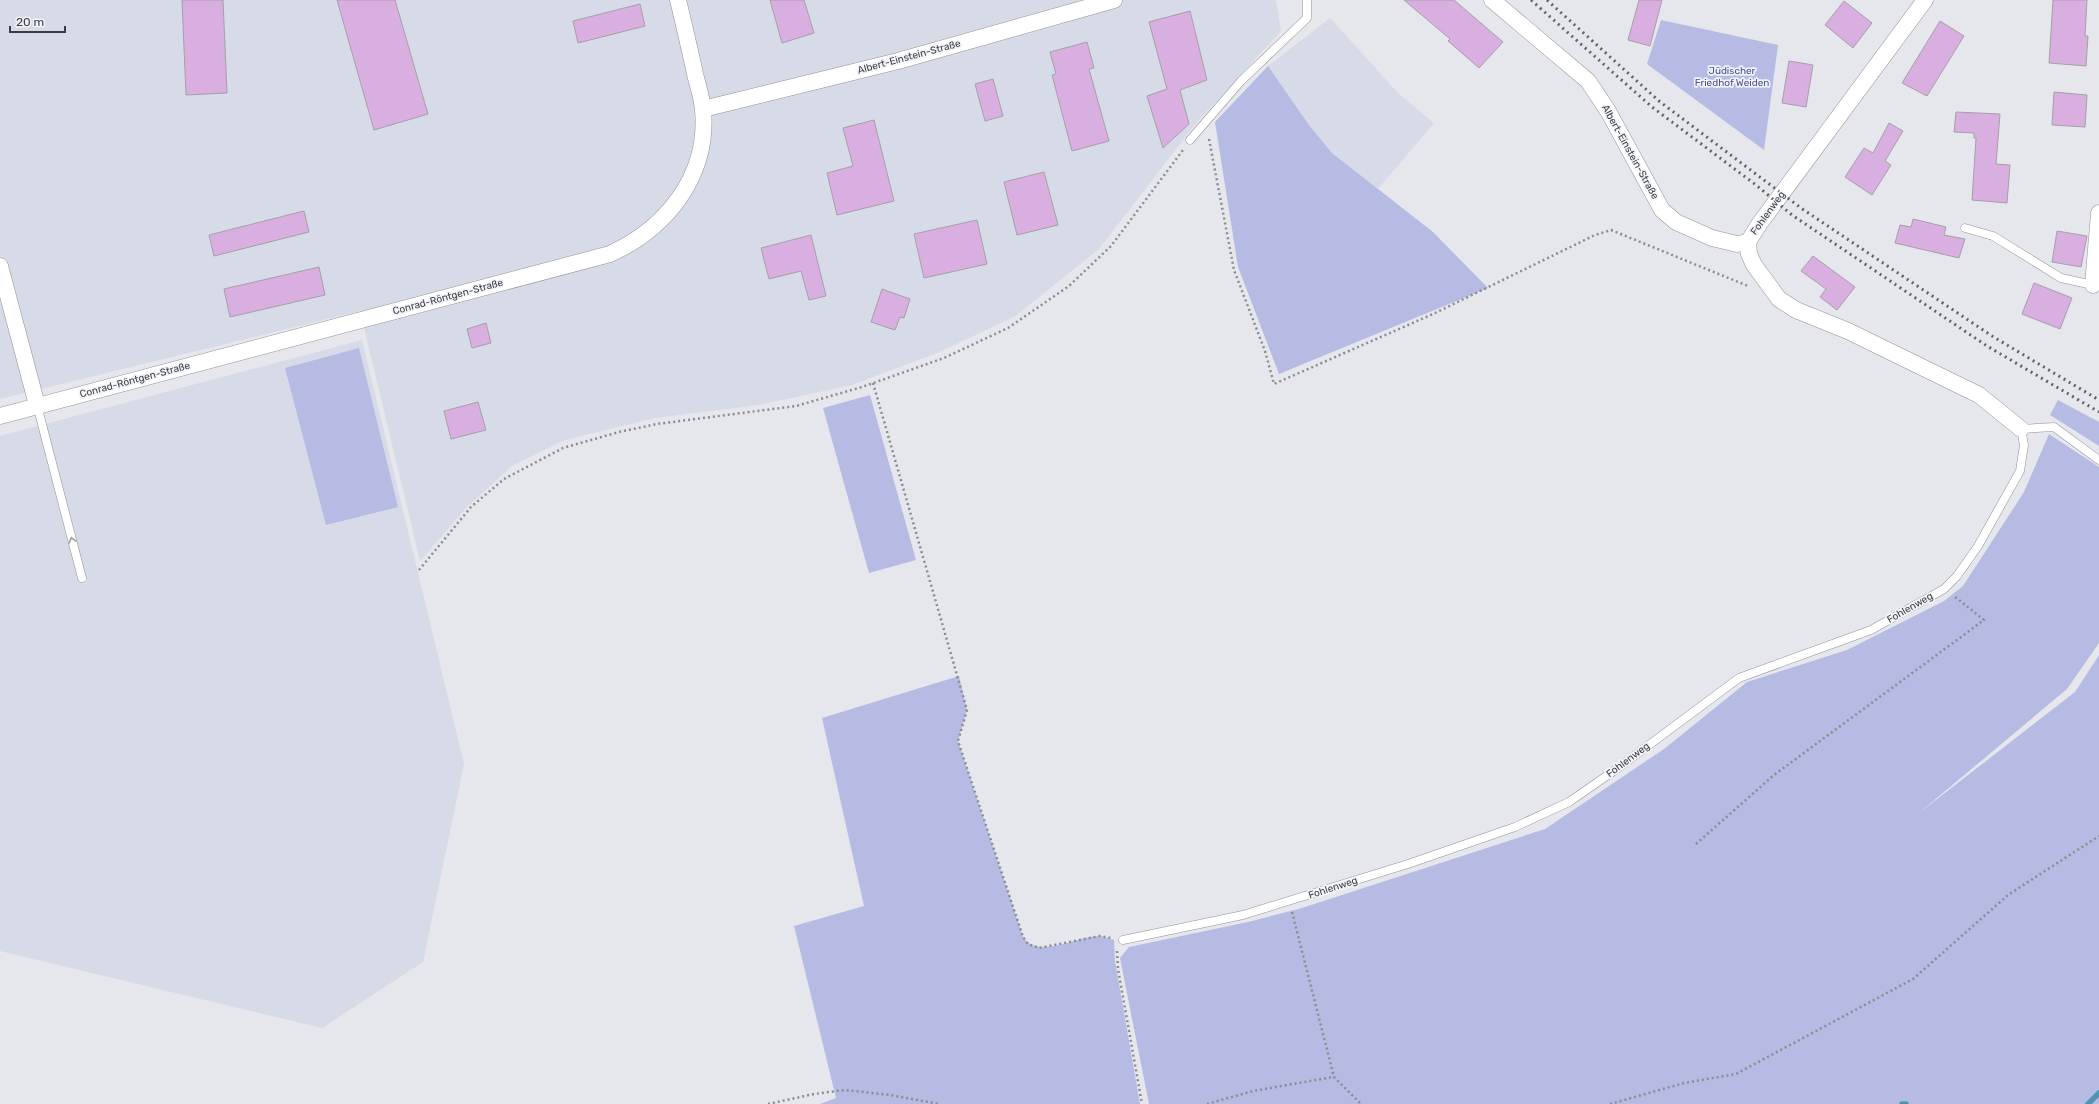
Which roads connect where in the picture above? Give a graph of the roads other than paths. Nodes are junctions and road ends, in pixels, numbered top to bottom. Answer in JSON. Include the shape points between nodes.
{"nodes":[{"id":1,"x":678,"y":0,"type":"edge"},
{"id":2,"x":1114,"y":0,"type":"edge"},
{"id":3,"x":1307,"y":0,"type":"edge"},
{"id":4,"x":1492,"y":0,"type":"edge"},
{"id":5,"x":1925,"y":0,"type":"edge"},
{"id":6,"x":703,"y":109,"type":"junction"},
{"id":7,"x":1190,"y":140,"type":"road end"},
{"id":8,"x":2099,"y":213,"type":"edge"},
{"id":9,"x":1965,"y":228,"type":"dead end"},
{"id":10,"x":1748,"y":242,"type":"junction"},
{"id":11,"x":0,"y":266,"type":"edge"},
{"id":12,"x":2093,"y":285,"type":"joint"},
{"id":13,"x":37,"y":405,"type":"junction"},
{"id":14,"x":0,"y":416,"type":"edge"},
{"id":15,"x":2021,"y":429,"type":"junction"},
{"id":16,"x":2099,"y":460,"type":"edge"},
{"id":17,"x":82,"y":578,"type":"dead end"},
{"id":18,"x":1123,"y":940,"type":"road end"}],
"edges":[{"from":1,"to":6,"type":"street","name":"Conrad-Röntgen-Straße"},
{"from":2,"to":6,"type":"street","name":"Albert-Einstein-Straße","via":[[898,61]]},
{"from":3,"to":7,"type":"lane","via":[[1307,18],[1241,82]]},
{"from":4,"to":10,"type":"street","name":"Albert-Einstein-Straße","via":[[1588,81],[1608,111],[1662,210],[1676,222],[1712,238],[1737,244]]},
{"from":5,"to":10,"type":"street","name":"Fohlenweg"},
{"from":6,"to":13,"type":"street","name":"Conrad-Röntgen-Straße","via":[[704,132],[692,174],[682,194],[654,228],[630,245],[610,254]]},
{"from":8,"to":12,"type":"street"},
{"from":9,"to":12,"type":"lane","via":[[1993,236],[2061,278]]},
{"from":10,"to":15,"type":"street","name":"Fohlenweg","via":[[1749,254],[1754,265],[1779,299],[1796,310],[1848,331],[1979,395]]},
{"from":11,"to":13,"type":"street"},
{"from":13,"to":14,"type":"street","name":"Conrad-Röntgen-Straße"},
{"from":17,"to":13,"type":"lane","one_way":true},
{"from":15,"to":16,"type":"lane","via":[[2054,427]]},
{"from":15,"to":18,"type":"lane","name":"Fohlenweg","via":[[2024,445],[2020,471],[1978,546],[1957,576],[1944,589],[1871,630],[1739,678],[1568,802],[1515,827],[1290,902],[1243,915]]}]}
